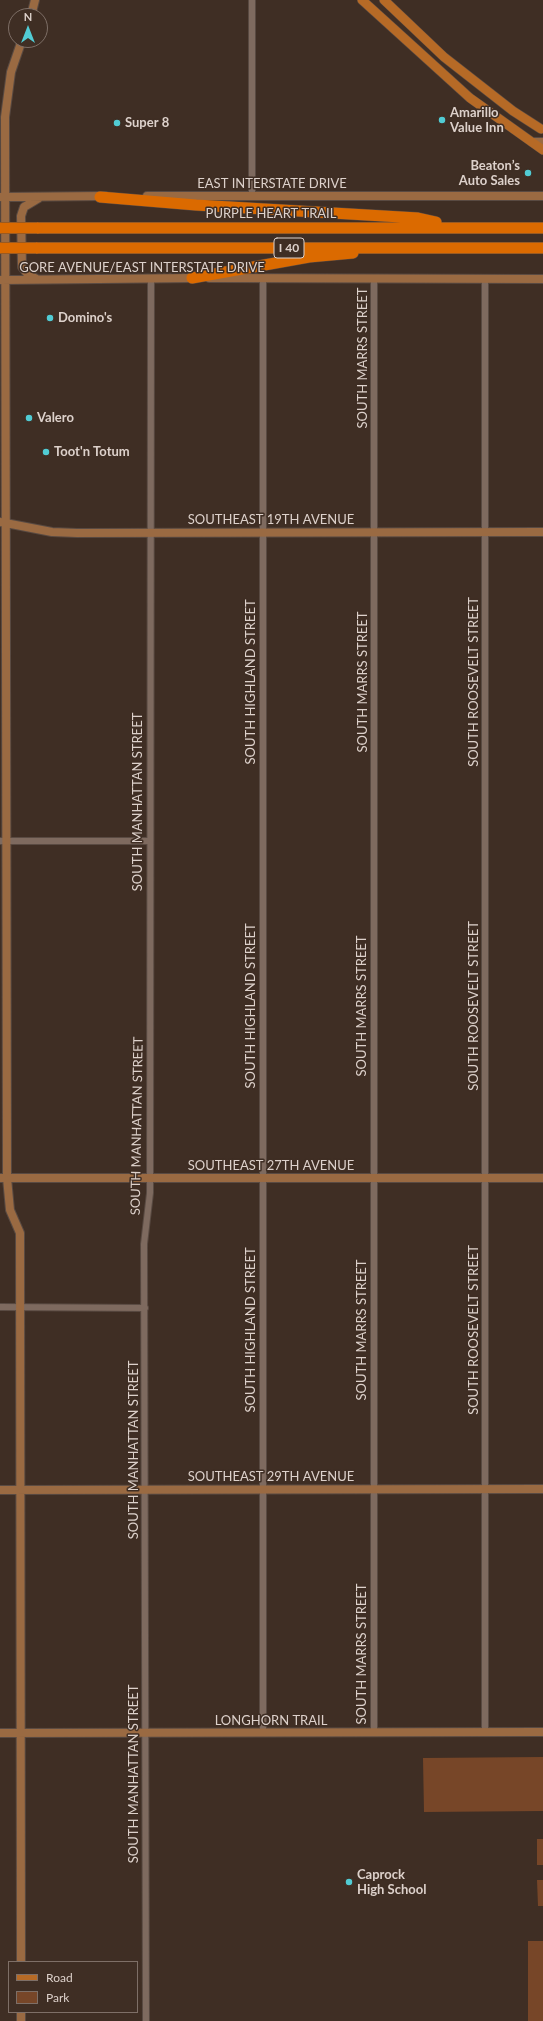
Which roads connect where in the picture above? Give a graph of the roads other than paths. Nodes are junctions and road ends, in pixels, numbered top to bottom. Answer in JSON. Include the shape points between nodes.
{"nodes":[{"id":1,"x":252,"y":0,"type":"edge"},
{"id":2,"x":362,"y":0,"type":"edge"},
{"id":3,"x":384,"y":0,"type":"edge"},
{"id":4,"x":19,"y":48,"type":"edge"},
{"id":5,"x":542,"y":130,"type":"edge"},
{"id":6,"x":532,"y":142,"type":"junction"},
{"id":7,"x":543,"y":142,"type":"edge"},
{"id":8,"x":543,"y":150,"type":"edge"},
{"id":9,"x":100,"y":196,"type":"junction"},
{"id":10,"x":252,"y":196,"type":"junction"},
{"id":11,"x":543,"y":196,"type":"edge"},
{"id":12,"x":3,"y":197,"type":"edge"},
{"id":13,"x":42,"y":197,"type":"junction"},
{"id":14,"x":464,"y":227,"type":"junction"},
{"id":15,"x":0,"y":228,"type":"edge"},
{"id":16,"x":543,"y":228,"type":"edge"},
{"id":17,"x":0,"y":248,"type":"edge"},
{"id":18,"x":381,"y":248,"type":"junction"},
{"id":19,"x":543,"y":248,"type":"edge"},
{"id":20,"x":192,"y":278,"type":"junction"},
{"id":21,"x":40,"y":279,"type":"junction"},
{"id":22,"x":151,"y":279,"type":"junction"},
{"id":23,"x":485,"y":279,"type":"junction"},
{"id":24,"x":543,"y":279,"type":"edge"},
{"id":25,"x":2,"y":280,"type":"edge"},
{"id":26,"x":263,"y":280,"type":"junction"},
{"id":27,"x":374,"y":280,"type":"junction"},
{"id":28,"x":3,"y":523,"type":"edge"},
{"id":29,"x":150,"y":532,"type":"junction"},
{"id":30,"x":262,"y":532,"type":"junction"},
{"id":31,"x":374,"y":532,"type":"junction"},
{"id":32,"x":485,"y":532,"type":"junction"},
{"id":33,"x":543,"y":532,"type":"edge"},
{"id":34,"x":3,"y":841,"type":"edge"},
{"id":35,"x":149,"y":841,"type":"junction"},
{"id":36,"x":4,"y":1064,"type":"edge"},
{"id":37,"x":4,"y":1178,"type":"edge"},
{"id":38,"x":149,"y":1178,"type":"junction"},
{"id":39,"x":262,"y":1178,"type":"junction"},
{"id":40,"x":373,"y":1178,"type":"junction"},
{"id":41,"x":484,"y":1178,"type":"junction"},
{"id":42,"x":543,"y":1178,"type":"edge"},
{"id":43,"x":0,"y":1307,"type":"edge"},
{"id":44,"x":19,"y":1307,"type":"junction"},
{"id":45,"x":145,"y":1308,"type":"junction"},
{"id":46,"x":145,"y":1489,"type":"junction"},
{"id":47,"x":262,"y":1489,"type":"junction"},
{"id":48,"x":373,"y":1489,"type":"junction"},
{"id":49,"x":485,"y":1489,"type":"junction"},
{"id":50,"x":543,"y":1489,"type":"edge"},
{"id":51,"x":0,"y":1490,"type":"edge"},
{"id":52,"x":20,"y":1490,"type":"junction"},
{"id":53,"x":374,"y":1732,"type":"junction"},
{"id":54,"x":485,"y":1732,"type":"junction"},
{"id":55,"x":543,"y":1732,"type":"edge"},
{"id":56,"x":0,"y":1733,"type":"edge"},
{"id":57,"x":21,"y":1733,"type":"junction"},
{"id":58,"x":145,"y":1733,"type":"junction"},
{"id":59,"x":263,"y":1733,"type":"junction"},
{"id":60,"x":21,"y":1961,"type":"edge"},
{"id":61,"x":146,"y":2021,"type":"edge"}],
"edges":[{"from":1,"to":10,"type":"street"},
{"from":2,"to":6,"type":"main road","via":[[470,98]]},
{"from":3,"to":5,"type":"main road","via":[[444,57],[513,111]]},
{"from":4,"to":12,"type":"street","via":[[7,90]]},
{"from":6,"to":7,"type":"street"},
{"from":6,"to":8,"type":"main road"},
{"from":9,"to":10,"type":"street","name":"EAST INTERSTATE DRIVE"},
{"from":9,"to":13,"type":"street","name":"EAST INTERSTATE DRIVE"},
{"from":9,"to":14,"type":"highway","via":[[196,206],[418,218]]},
{"from":10,"to":11,"type":"street","name":"EAST INTERSTATE DRIVE"},
{"from":12,"to":13,"type":"street","name":"EAST INTERSTATE DRIVE"},
{"from":12,"to":25,"type":"street"},
{"from":13,"to":21,"type":"street","via":[[24,207],[21,216],[22,267],[29,276]]},
{"from":14,"to":15,"type":"highway","name":"PURPLE HEART TRAIL","number":"I 40","bridge":true},
{"from":14,"to":16,"type":"highway","name":"PURPLE HEART TRAIL","number":"I 40"},
{"from":17,"to":18,"type":"highway","number":"I 40","bridge":true},
{"from":18,"to":19,"type":"highway","number":"I 40"},
{"from":18,"to":20,"type":"highway","via":[[343,255],[309,257]]},
{"from":20,"to":22,"type":"street","name":"GORE AVENUE/EAST INTERSTATE DRIVE"},
{"from":20,"to":26,"type":"street","name":"GORE AVENUE/EAST INTERSTATE DRIVE"},
{"from":21,"to":22,"type":"street","name":"GORE AVENUE/EAST INTERSTATE DRIVE"},
{"from":21,"to":25,"type":"street","name":"GORE AVENUE/EAST INTERSTATE DRIVE"},
{"from":22,"to":29,"type":"street","name":"SOUTH MANHATTAN STREET"},
{"from":23,"to":24,"type":"street","name":"GORE AVENUE/EAST INTERSTATE DRIVE"},
{"from":23,"to":27,"type":"street","name":"GORE AVENUE/EAST INTERSTATE DRIVE"},
{"from":23,"to":32,"type":"street","name":"SOUTH ROOSEVELT STREET"},
{"from":25,"to":28,"type":"street"},
{"from":26,"to":27,"type":"street","name":"GORE AVENUE/EAST INTERSTATE DRIVE"},
{"from":26,"to":30,"type":"street","name":"SOUTH HIGHLAND STREET"},
{"from":27,"to":31,"type":"street","name":"SOUTH MARRS STREET"},
{"from":28,"to":29,"type":"street","name":"SOUTHEAST 19TH AVENUE","via":[[52,532]]},
{"from":28,"to":34,"type":"street"},
{"from":29,"to":30,"type":"street","name":"SOUTHEAST 19TH AVENUE"},
{"from":29,"to":35,"type":"street","name":"SOUTH MANHATTAN STREET"},
{"from":30,"to":31,"type":"street","name":"SOUTHEAST 19TH AVENUE"},
{"from":30,"to":39,"type":"street","name":"SOUTH HIGHLAND STREET"},
{"from":31,"to":32,"type":"street","name":"SOUTHEAST 19TH AVENUE"},
{"from":31,"to":40,"type":"street","name":"SOUTH MARRS STREET"},
{"from":32,"to":33,"type":"street","name":"SOUTHEAST 19TH AVENUE"},
{"from":32,"to":41,"type":"street","name":"SOUTH ROOSEVELT STREET"},
{"from":34,"to":35,"type":"street"},
{"from":34,"to":36,"type":"street"},
{"from":35,"to":38,"type":"street","name":"SOUTH MANHATTAN STREET"},
{"from":36,"to":37,"type":"street"},
{"from":37,"to":38,"type":"street","name":"SOUTHEAST 27TH AVENUE"},
{"from":37,"to":44,"type":"street","via":[[10,1210],[20,1233]]},
{"from":38,"to":39,"type":"street","name":"SOUTHEAST 27TH AVENUE"},
{"from":38,"to":45,"type":"street","name":"SOUTH MANHATTAN STREET","via":[[149,1211],[144,1244]]},
{"from":39,"to":40,"type":"street","name":"SOUTHEAST 27TH AVENUE"},
{"from":39,"to":47,"type":"street","name":"SOUTH HIGHLAND STREET"},
{"from":40,"to":41,"type":"street","name":"SOUTHEAST 27TH AVENUE"},
{"from":40,"to":48,"type":"street","name":"SOUTH MARRS STREET"},
{"from":41,"to":42,"type":"street","name":"SOUTHEAST 27TH AVENUE"},
{"from":41,"to":49,"type":"street","name":"SOUTH ROOSEVELT STREET"},
{"from":43,"to":44,"type":"street"},
{"from":44,"to":45,"type":"street"},
{"from":44,"to":52,"type":"street"},
{"from":45,"to":46,"type":"street","name":"SOUTH MANHATTAN STREET"},
{"from":46,"to":47,"type":"street","name":"SOUTHEAST 29TH AVENUE"},
{"from":46,"to":52,"type":"street","name":"SOUTHEAST 29TH AVENUE"},
{"from":46,"to":58,"type":"street","name":"SOUTH MANHATTAN STREET"},
{"from":47,"to":48,"type":"street","name":"SOUTHEAST 29TH AVENUE"},
{"from":47,"to":59,"type":"street","name":"SOUTH HIGHLAND STREET"},
{"from":48,"to":49,"type":"street","name":"SOUTHEAST 29TH AVENUE"},
{"from":48,"to":53,"type":"street","name":"SOUTH MARRS STREET"},
{"from":49,"to":50,"type":"street","name":"SOUTHEAST 29TH AVENUE"},
{"from":49,"to":54,"type":"street","name":"SOUTH ROOSEVELT STREET"},
{"from":51,"to":52,"type":"street","name":"SOUTHEAST 29TH AVENUE"},
{"from":52,"to":57,"type":"street"},
{"from":53,"to":54,"type":"street","name":"LONGHORN TRAIL"},
{"from":53,"to":59,"type":"street","name":"LONGHORN TRAIL"},
{"from":54,"to":55,"type":"street","name":"LONGHORN TRAIL"},
{"from":56,"to":57,"type":"street","name":"LONGHORN TRAIL"},
{"from":57,"to":58,"type":"street","name":"LONGHORN TRAIL"},
{"from":57,"to":60,"type":"street"},
{"from":58,"to":59,"type":"street","name":"LONGHORN TRAIL"},
{"from":58,"to":61,"type":"street","name":"SOUTH MANHATTAN STREET"}]}
